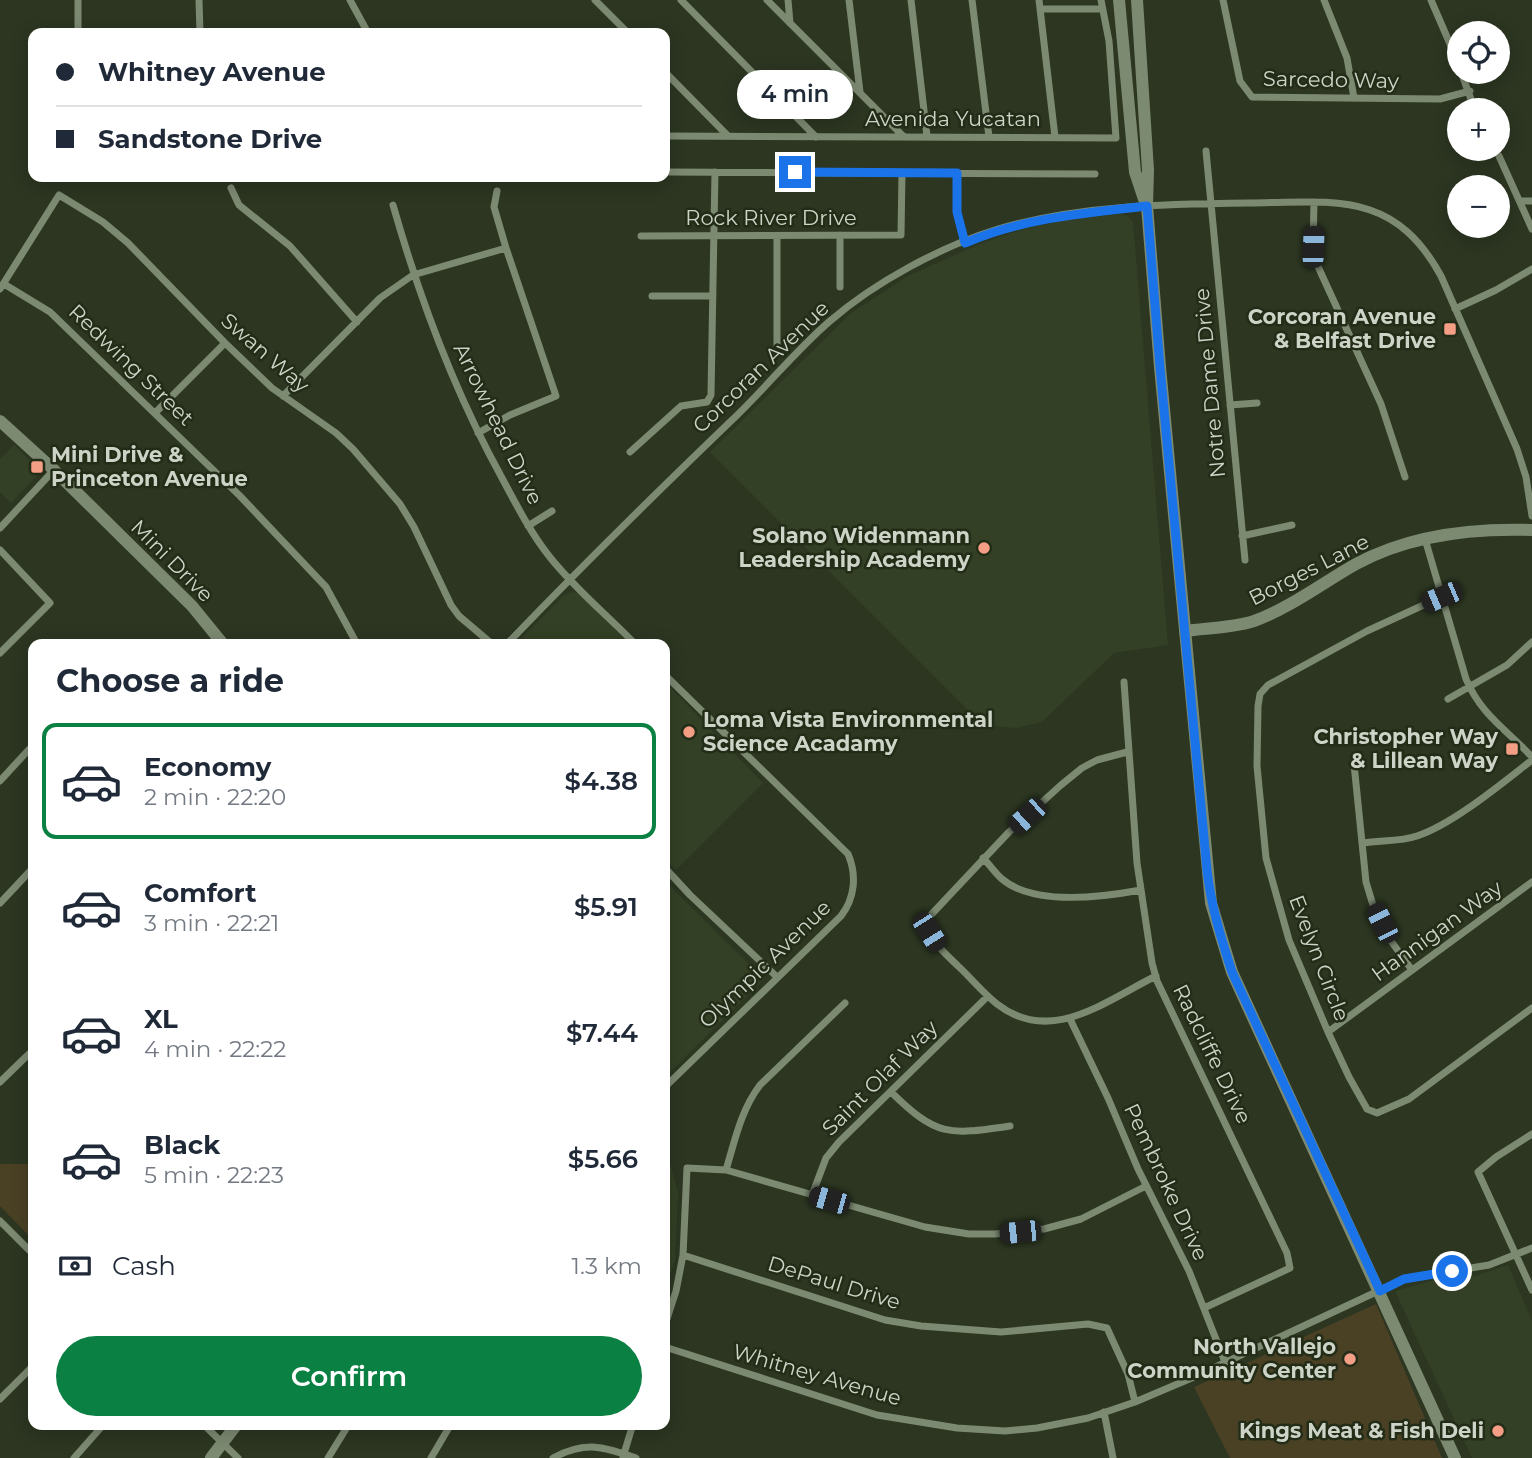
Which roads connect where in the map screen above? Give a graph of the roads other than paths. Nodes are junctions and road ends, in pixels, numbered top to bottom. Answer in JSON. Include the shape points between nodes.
{"nodes":[{"id":1,"x":78,"y":0,"type":"edge"},
{"id":2,"x":199,"y":0,"type":"edge"},
{"id":3,"x":350,"y":0,"type":"edge"},
{"id":4,"x":595,"y":0,"type":"edge"},
{"id":5,"x":681,"y":0,"type":"edge"},
{"id":6,"x":767,"y":0,"type":"edge"},
{"id":7,"x":788,"y":0,"type":"edge"},
{"id":8,"x":849,"y":0,"type":"edge"},
{"id":9,"x":911,"y":0,"type":"edge"},
{"id":10,"x":972,"y":0,"type":"edge"},
{"id":11,"x":1039,"y":0,"type":"edge"},
{"id":12,"x":1119,"y":0,"type":"edge"},
{"id":13,"x":1137,"y":0,"type":"edge"},
{"id":14,"x":1223,"y":0,"type":"edge"},
{"id":15,"x":1324,"y":0,"type":"edge"},
{"id":16,"x":1431,"y":0,"type":"edge"},
{"id":17,"x":1102,"y":4,"type":"edge"},
{"id":18,"x":1040,"y":9,"type":"junction"},
{"id":19,"x":790,"y":23,"type":"junction"},
{"id":20,"x":78,"y":28,"type":"edge"},
{"id":21,"x":200,"y":28,"type":"edge"},
{"id":22,"x":365,"y":28,"type":"edge"},
{"id":23,"x":623,"y":28,"type":"edge"},
{"id":24,"x":1447,"y":38,"type":"edge"},
{"id":25,"x":670,"y":77,"type":"edge"},
{"id":26,"x":1467,"y":84,"type":"edge"},
{"id":27,"x":860,"y":92,"type":"junction"},
{"id":28,"x":1470,"y":92,"type":"junction"},
{"id":29,"x":1354,"y":98,"type":"junction"},
{"id":30,"x":1472,"y":98,"type":"edge"},
{"id":31,"x":670,"y":136,"type":"edge"},
{"id":32,"x":903,"y":136,"type":"junction"},
{"id":33,"x":927,"y":136,"type":"junction"},
{"id":34,"x":728,"y":137,"type":"junction"},
{"id":35,"x":816,"y":137,"type":"junction"},
{"id":36,"x":989,"y":137,"type":"junction"},
{"id":37,"x":1055,"y":137,"type":"junction"},
{"id":38,"x":1206,"y":151,"type":"dead end"},
{"id":39,"x":1501,"y":161,"type":"edge"},
{"id":40,"x":1142,"y":171,"type":"junction"},
{"id":41,"x":670,"y":172,"type":"edge"},
{"id":42,"x":715,"y":172,"type":"junction"},
{"id":43,"x":902,"y":173,"type":"junction"},
{"id":44,"x":957,"y":173,"type":"junction"},
{"id":45,"x":1095,"y":174,"type":"dead end"},
{"id":46,"x":231,"y":188,"type":"dead end"},
{"id":47,"x":497,"y":191,"type":"dead end"},
{"id":48,"x":1521,"y":201,"type":"junction"},
{"id":49,"x":1532,"y":201,"type":"edge"},
{"id":50,"x":1314,"y":202,"type":"junction"},
{"id":51,"x":1211,"y":204,"type":"junction"},
{"id":52,"x":393,"y":205,"type":"dead end"},
{"id":53,"x":1147,"y":206,"type":"junction"},
{"id":54,"x":1532,"y":229,"type":"edge"},
{"id":55,"x":840,"y":235,"type":"junction"},
{"id":56,"x":641,"y":236,"type":"dead end"},
{"id":57,"x":714,"y":236,"type":"junction"},
{"id":58,"x":777,"y":236,"type":"junction"},
{"id":59,"x":965,"y":243,"type":"junction"},
{"id":60,"x":506,"y":248,"type":"junction"},
{"id":61,"x":1532,"y":269,"type":"edge"},
{"id":62,"x":413,"y":275,"type":"junction"},
{"id":63,"x":2,"y":286,"type":"edge"},
{"id":64,"x":840,"y":287,"type":"dead end"},
{"id":65,"x":652,"y":296,"type":"dead end"},
{"id":66,"x":713,"y":296,"type":"junction"},
{"id":67,"x":1455,"y":309,"type":"junction"},
{"id":68,"x":357,"y":322,"type":"junction"},
{"id":69,"x":225,"y":343,"type":"junction"},
{"id":70,"x":777,"y":345,"type":"dead end"},
{"id":71,"x":284,"y":396,"type":"junction"},
{"id":72,"x":1257,"y":403,"type":"dead end"},
{"id":73,"x":1230,"y":405,"type":"junction"},
{"id":74,"x":156,"y":412,"type":"junction"},
{"id":75,"x":0,"y":421,"type":"edge"},
{"id":76,"x":478,"y":433,"type":"junction"},
{"id":77,"x":630,"y":453,"type":"dead end"},
{"id":78,"x":54,"y":470,"type":"junction"},
{"id":79,"x":1405,"y":477,"type":"dead end"},
{"id":80,"x":552,"y":511,"type":"dead end"},
{"id":81,"x":1532,"y":516,"type":"edge"},
{"id":82,"x":1292,"y":525,"type":"dead end"},
{"id":83,"x":528,"y":526,"type":"junction"},
{"id":84,"x":0,"y":528,"type":"edge"},
{"id":85,"x":1532,"y":530,"type":"edge"},
{"id":86,"x":1242,"y":536,"type":"junction"},
{"id":87,"x":1424,"y":539,"type":"junction"},
{"id":88,"x":0,"y":550,"type":"edge"},
{"id":89,"x":1245,"y":560,"type":"dead end"},
{"id":90,"x":569,"y":578,"type":"junction"},
{"id":91,"x":1441,"y":597,"type":"junction"},
{"id":92,"x":1185,"y":631,"type":"junction"},
{"id":93,"x":219,"y":639,"type":"edge"},
{"id":94,"x":354,"y":639,"type":"edge"},
{"id":95,"x":486,"y":639,"type":"edge"},
{"id":96,"x":512,"y":639,"type":"edge"},
{"id":97,"x":630,"y":639,"type":"edge"},
{"id":98,"x":1532,"y":642,"type":"edge"},
{"id":99,"x":0,"y":653,"type":"edge"},
{"id":100,"x":670,"y":680,"type":"edge"},
{"id":101,"x":1124,"y":682,"type":"dead end"},
{"id":102,"x":1469,"y":686,"type":"junction"},
{"id":103,"x":1448,"y":699,"type":"dead end"},
{"id":104,"x":28,"y":750,"type":"edge"},
{"id":105,"x":1127,"y":752,"type":"junction"},
{"id":106,"x":1532,"y":759,"type":"edge"},
{"id":107,"x":1354,"y":764,"type":"dead end"},
{"id":108,"x":0,"y":781,"type":"edge"},
{"id":109,"x":1363,"y":843,"type":"junction"},
{"id":110,"x":984,"y":858,"type":"junction"},
{"id":111,"x":28,"y":873,"type":"edge"},
{"id":112,"x":670,"y":873,"type":"edge"},
{"id":113,"x":1532,"y":882,"type":"edge"},
{"id":114,"x":1141,"y":890,"type":"junction"},
{"id":115,"x":0,"y":903,"type":"edge"},
{"id":116,"x":1412,"y":970,"type":"junction"},
{"id":117,"x":777,"y":976,"type":"junction"},
{"id":118,"x":1156,"y":976,"type":"junction"},
{"id":119,"x":988,"y":996,"type":"junction"},
{"id":120,"x":845,"y":1003,"type":"dead end"},
{"id":121,"x":1532,"y":1007,"type":"edge"},
{"id":122,"x":1070,"y":1019,"type":"junction"},
{"id":123,"x":1328,"y":1032,"type":"junction"},
{"id":124,"x":28,"y":1055,"type":"edge"},
{"id":125,"x":0,"y":1081,"type":"edge"},
{"id":126,"x":670,"y":1082,"type":"edge"},
{"id":127,"x":891,"y":1092,"type":"junction"},
{"id":128,"x":1010,"y":1126,"type":"dead end"},
{"id":129,"x":1532,"y":1134,"type":"edge"},
{"id":130,"x":726,"y":1170,"type":"junction"},
{"id":131,"x":1146,"y":1186,"type":"junction"},
{"id":132,"x":812,"y":1195,"type":"junction"},
{"id":133,"x":0,"y":1221,"type":"edge"},
{"id":134,"x":1532,"y":1248,"type":"edge"},
{"id":135,"x":28,"y":1249,"type":"edge"},
{"id":136,"x":1515,"y":1254,"type":"junction"},
{"id":137,"x":683,"y":1255,"type":"junction"},
{"id":138,"x":1532,"y":1290,"type":"edge"},
{"id":139,"x":1380,"y":1291,"type":"junction"},
{"id":140,"x":1204,"y":1308,"type":"junction"},
{"id":141,"x":670,"y":1310,"type":"edge"},
{"id":142,"x":670,"y":1350,"type":"edge"},
{"id":143,"x":1225,"y":1362,"type":"junction"},
{"id":144,"x":28,"y":1371,"type":"edge"},
{"id":145,"x":0,"y":1399,"type":"edge"},
{"id":146,"x":1136,"y":1402,"type":"junction"},
{"id":147,"x":1104,"y":1412,"type":"junction"},
{"id":148,"x":99,"y":1430,"type":"edge"},
{"id":149,"x":209,"y":1430,"type":"edge"},
{"id":150,"x":233,"y":1430,"type":"edge"},
{"id":151,"x":345,"y":1430,"type":"edge"},
{"id":152,"x":447,"y":1430,"type":"edge"},
{"id":153,"x":631,"y":1430,"type":"edge"},
{"id":154,"x":223,"y":1444,"type":"junction"},
{"id":155,"x":623,"y":1456,"type":"edge"},
{"id":156,"x":74,"y":1458,"type":"edge"},
{"id":157,"x":211,"y":1458,"type":"edge"},
{"id":158,"x":238,"y":1458,"type":"edge"},
{"id":159,"x":328,"y":1458,"type":"edge"},
{"id":160,"x":431,"y":1458,"type":"edge"},
{"id":161,"x":553,"y":1458,"type":"edge"},
{"id":162,"x":636,"y":1458,"type":"edge"},
{"id":163,"x":1113,"y":1458,"type":"edge"},
{"id":164,"x":1455,"y":1458,"type":"edge"}],
"edges":[{"from":1,"to":20,"type":"street"},
{"from":2,"to":21,"type":"street"},
{"from":3,"to":22,"type":"street"},
{"from":4,"to":23,"type":"street"},
{"from":5,"to":35,"type":"street"},
{"from":6,"to":19,"type":"street"},
{"from":7,"to":19,"type":"street"},
{"from":8,"to":27,"type":"street"},
{"from":9,"to":33,"type":"street"},
{"from":10,"to":36,"type":"street"},
{"from":11,"to":18,"type":"street"},
{"from":12,"to":40,"type":"main road"},
{"from":13,"to":40,"type":"main road"},
{"from":14,"to":29,"type":"street","name":"Sarcedo Way","via":[[1240,81],[1252,97]]},
{"from":15,"to":29,"type":"street","via":[[1347,58]]},
{"from":16,"to":24,"type":"street"},
{"from":17,"to":18,"type":"street"},
{"from":17,"to":37,"type":"street","name":"Avenida Yucatan","via":[[1116,138]]},
{"from":18,"to":37,"type":"street"},
{"from":19,"to":27,"type":"street"},
{"from":25,"to":34,"type":"street"},
{"from":26,"to":28,"type":"street"},
{"from":27,"to":32,"type":"street"},
{"from":28,"to":29,"type":"street","name":"Sarcedo Way","via":[[1440,99]]},
{"from":28,"to":30,"type":"street"},
{"from":31,"to":34,"type":"street","name":"Avenida Yucatan"},
{"from":32,"to":33,"type":"street","name":"Avenida Yucatan"},
{"from":32,"to":35,"type":"street","name":"Avenida Yucatan"},
{"from":33,"to":36,"type":"street","name":"Avenida Yucatan"},
{"from":34,"to":35,"type":"street","name":"Avenida Yucatan"},
{"from":36,"to":37,"type":"street","name":"Avenida Yucatan"},
{"from":38,"to":51,"type":"street","name":"Notre Dame Drive"},
{"from":39,"to":48,"type":"street"},
{"from":40,"to":53,"type":"main road"},
{"from":41,"to":42,"type":"street"},
{"from":42,"to":43,"type":"street"},
{"from":42,"to":57,"type":"street"},
{"from":43,"to":44,"type":"street"},
{"from":43,"to":55,"type":"street","name":"Rock River Drive","via":[[901,235]]},
{"from":44,"to":45,"type":"street"},
{"from":44,"to":59,"type":"street","via":[[957,212]]},
{"from":46,"to":68,"type":"street","via":[[239,205],[290,246]]},
{"from":47,"to":60,"type":"street","via":[[494,207]]},
{"from":48,"to":49,"type":"street"},
{"from":48,"to":54,"type":"street"},
{"from":50,"to":51,"type":"street","name":"Corcoran Avenue"},
{"from":50,"to":67,"type":"street","name":"Corcoran Avenue","via":[[1363,206],[1400,226],[1437,268]]},
{"from":50,"to":79,"type":"street","via":[[1315,260],[1381,404]]},
{"from":51,"to":53,"type":"street","name":"Corcoran Avenue"},
{"from":51,"to":73,"type":"street","name":"Notre Dame Drive"},
{"from":52,"to":62,"type":"street","name":"Arrowhead Drive"},
{"from":53,"to":59,"type":"street","name":"Corcoran Avenue","via":[[1043,218]]},
{"from":53,"to":92,"type":"main road"},
{"from":55,"to":58,"type":"street","name":"Rock River Drive"},
{"from":55,"to":64,"type":"street"},
{"from":56,"to":57,"type":"street","name":"Rock River Drive"},
{"from":57,"to":58,"type":"street","name":"Rock River Drive"},
{"from":57,"to":66,"type":"street"},
{"from":58,"to":70,"type":"street"},
{"from":59,"to":90,"type":"street","name":"Corcoran Avenue","via":[[881,284],[832,318],[751,403]]},
{"from":60,"to":62,"type":"street"},
{"from":60,"to":76,"type":"street","via":[[556,396]]},
{"from":61,"to":67,"type":"street"},
{"from":62,"to":68,"type":"street","via":[[380,298]]},
{"from":62,"to":76,"type":"street","name":"Arrowhead Drive"},
{"from":63,"to":69,"type":"street","name":"Swan Way","via":[[59,195],[128,243]]},
{"from":63,"to":74,"type":"street","name":"Redwing Street","via":[[50,312]]},
{"from":65,"to":66,"type":"street"},
{"from":66,"to":77,"type":"street","via":[[711,395],[706,402],[681,405]]},
{"from":67,"to":81,"type":"street","name":"Corcoran Avenue","via":[[1517,449]]},
{"from":68,"to":71,"type":"street"},
{"from":69,"to":71,"type":"street","name":"Swan Way"},
{"from":69,"to":74,"type":"street"},
{"from":71,"to":95,"type":"street","name":"Swan Way","via":[[336,433],[383,484],[414,527],[451,605]]},
{"from":72,"to":73,"type":"street"},
{"from":73,"to":86,"type":"street","name":"Notre Dame Drive"},
{"from":74,"to":94,"type":"street","name":"Redwing Street","via":[[326,587]]},
{"from":75,"to":78,"type":"main road","name":"Mini Drive"},
{"from":76,"to":83,"type":"street","name":"Arrowhead Drive"},
{"from":78,"to":84,"type":"street"},
{"from":78,"to":93,"type":"main road","name":"Mini Drive","via":[[192,606]]},
{"from":80,"to":83,"type":"street"},
{"from":82,"to":86,"type":"street"},
{"from":83,"to":90,"type":"street","name":"Arrowhead Drive"},
{"from":85,"to":87,"type":"main road","name":"Borges Lane","via":[[1472,530]]},
{"from":86,"to":89,"type":"street","name":"Notre Dame Drive"},
{"from":87,"to":91,"type":"street"},
{"from":87,"to":92,"type":"main road","name":"Borges Lane","via":[[1360,562],[1251,622]]},
{"from":88,"to":99,"type":"street","via":[[50,603]]},
{"from":90,"to":96,"type":"street","name":"Corcoran Avenue"},
{"from":90,"to":97,"type":"street"},
{"from":91,"to":102,"type":"street"},
{"from":91,"to":123,"type":"street","name":"Evelyn Circle","via":[[1367,631],[1268,685],[1260,694],[1257,766],[1266,858],[1289,940]]},
{"from":92,"to":139,"type":"main road","via":[[1207,870],[1219,932],[1232,972]]},
{"from":98,"to":102,"type":"street","via":[[1507,666]]},
{"from":100,"to":117,"type":"street","name":"Olympic Avenue","via":[[839,844],[852,863],[850,905]]},
{"from":101,"to":105,"type":"street","name":"Radcliffe Drive"},
{"from":102,"to":103,"type":"street"},
{"from":102,"to":106,"type":"street","via":[[1488,716]]},
{"from":104,"to":108,"type":"street"},
{"from":105,"to":110,"type":"street","via":[[1082,768]]},
{"from":105,"to":114,"type":"street","name":"Radcliffe Drive"},
{"from":106,"to":109,"type":"street","via":[[1430,830],[1406,839]]},
{"from":107,"to":109,"type":"street"},
{"from":109,"to":116,"type":"street","via":[[1373,905]]},
{"from":110,"to":114,"type":"street","via":[[1004,881],[1038,895],[1086,897]]},
{"from":110,"to":119,"type":"street","via":[[927,922],[937,945]]},
{"from":111,"to":115,"type":"street"},
{"from":112,"to":117,"type":"street"},
{"from":113,"to":116,"type":"street","name":"Hannigan Way"},
{"from":114,"to":118,"type":"street","name":"Radcliffe Drive"},
{"from":116,"to":123,"type":"street","name":"Hannigan Way"},
{"from":117,"to":126,"type":"street","name":"Olympic Avenue"},
{"from":118,"to":122,"type":"street"},
{"from":118,"to":140,"type":"street","name":"Radcliffe Drive","via":[[1290,1268]]},
{"from":119,"to":122,"type":"street","via":[[1025,1019]]},
{"from":119,"to":127,"type":"street","name":"Saint Olaf Way"},
{"from":120,"to":130,"type":"street","via":[[750,1097]]},
{"from":121,"to":123,"type":"street","name":"Evelyn Circle","via":[[1409,1099],[1377,1113],[1367,1109]]},
{"from":122,"to":131,"type":"street","name":"Pembroke Drive"},
{"from":124,"to":125,"type":"street"},
{"from":127,"to":128,"type":"street","via":[[910,1111],[945,1131]]},
{"from":127,"to":132,"type":"street","name":"Saint Olaf Way","via":[[826,1158]]},
{"from":129,"to":136,"type":"street","via":[[1478,1172]]},
{"from":130,"to":132,"type":"street"},
{"from":130,"to":137,"type":"street","via":[[687,1168]]},
{"from":131,"to":132,"type":"street","via":[[1081,1219],[995,1234],[925,1227]]},
{"from":131,"to":140,"type":"street","name":"Pembroke Drive"},
{"from":133,"to":135,"type":"street"},
{"from":134,"to":136,"type":"street","name":"Whitney Avenue"},
{"from":136,"to":138,"type":"street"},
{"from":136,"to":139,"type":"street","name":"Whitney Avenue","via":[[1478,1268],[1404,1279]]},
{"from":137,"to":141,"type":"street"},
{"from":137,"to":146,"type":"street","name":"DePaul Drive","via":[[897,1322],[1001,1332],[1088,1324],[1107,1328]]},
{"from":139,"to":143,"type":"street","name":"Whitney Avenue"},
{"from":139,"to":164,"type":"main road"},
{"from":140,"to":143,"type":"street","name":"Pembroke Drive"},
{"from":142,"to":147,"type":"street","name":"Whitney Avenue","via":[[877,1415],[957,1428],[1037,1427]]},
{"from":143,"to":146,"type":"street","name":"Whitney Avenue"},
{"from":144,"to":145,"type":"street"},
{"from":146,"to":147,"type":"street","name":"Whitney Avenue"},
{"from":147,"to":163,"type":"street"},
{"from":148,"to":156,"type":"street"},
{"from":149,"to":154,"type":"street"},
{"from":150,"to":154,"type":"main road"},
{"from":151,"to":159,"type":"street"},
{"from":152,"to":160,"type":"street"},
{"from":153,"to":155,"type":"street"},
{"from":154,"to":157,"type":"main road"},
{"from":154,"to":158,"type":"street"},
{"from":155,"to":161,"type":"street","via":[[589,1446]]},
{"from":155,"to":162,"type":"street"}]}
